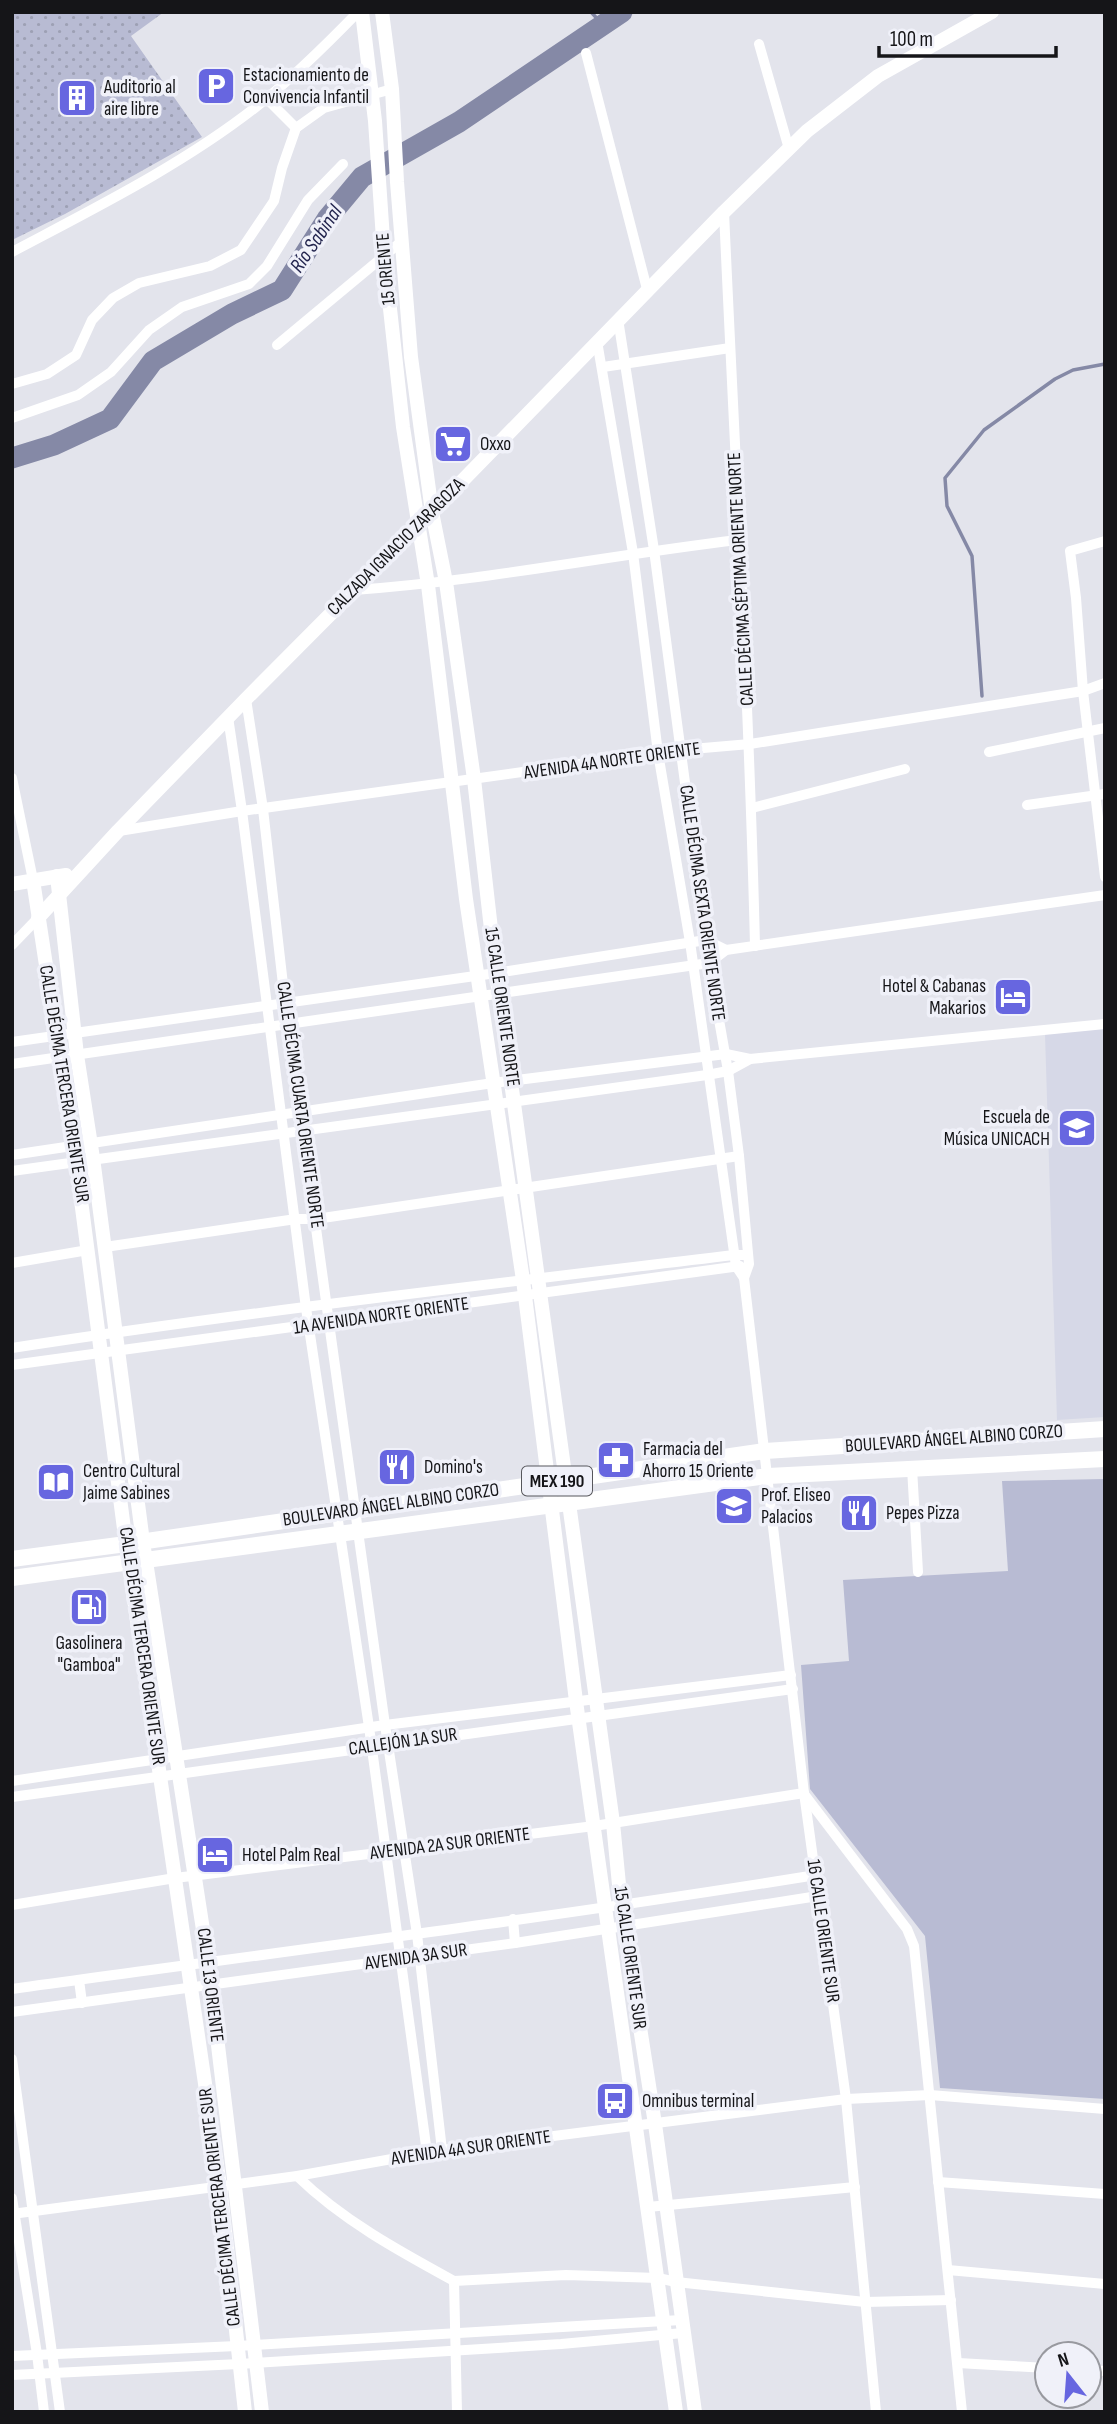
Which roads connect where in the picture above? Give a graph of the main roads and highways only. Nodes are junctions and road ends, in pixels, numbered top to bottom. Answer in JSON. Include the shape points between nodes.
{"nodes":[{"id":1,"x":360,"y":12,"type":"edge"},
{"id":2,"x":382,"y":12,"type":"edge"},
{"id":3,"x":992,"y":12,"type":"edge"},
{"id":4,"x":432,"y":512,"type":"junction"},
{"id":5,"x":418,"y":525,"type":"junction"},
{"id":6,"x":82,"y":872,"type":"junction"},
{"id":7,"x":57,"y":876,"type":"junction"},
{"id":8,"x":33,"y":880,"type":"junction"},
{"id":9,"x":12,"y":884,"type":"edge"},
{"id":10,"x":59,"y":897,"type":"junction"},
{"id":11,"x":38,"y":918,"type":"junction"},
{"id":12,"x":1105,"y":1429,"type":"edge"},
{"id":13,"x":130,"y":1444,"type":"junction"},
{"id":14,"x":114,"y":1447,"type":"junction"},
{"id":15,"x":1105,"y":1459,"type":"edge"},
{"id":16,"x":565,"y":1479,"type":"junction"},
{"id":17,"x":548,"y":1482,"type":"junction"},
{"id":18,"x":569,"y":1503,"type":"junction"},
{"id":19,"x":551,"y":1506,"type":"junction"},
{"id":20,"x":143,"y":1542,"type":"junction"},
{"id":21,"x":126,"y":1545,"type":"junction"},
{"id":22,"x":12,"y":1559,"type":"edge"},
{"id":23,"x":146,"y":1559,"type":"junction"},
{"id":24,"x":129,"y":1561,"type":"junction"},
{"id":25,"x":12,"y":1578,"type":"edge"},
{"id":26,"x":227,"y":2185,"type":"junction"},
{"id":27,"x":245,"y":2412,"type":"edge"},
{"id":28,"x":262,"y":2412,"type":"edge"},
{"id":29,"x":676,"y":2412,"type":"edge"},
{"id":30,"x":695,"y":2412,"type":"edge"}],
"edges":[{"from":1,"to":5,"type":"main road","name":"15 ORIENTE","via":[[375,121],[403,427]]},
{"from":2,"to":4,"type":"main road","name":"15 ORIENTE","via":[[392,89],[411,357]]},
{"from":3,"to":4,"type":"main road","name":"CALZADA IGNACIO ZARAGOZA","via":[[878,76],[807,131]]},
{"from":4,"to":5,"type":"main road","name":"CALZADA IGNACIO ZARAGOZA"},
{"from":4,"to":16,"type":"main road","name":"15 CALLE ORIENTE NORTE","via":[[474,779]]},
{"from":5,"to":6,"type":"main road","name":"CALZADA IGNACIO ZARAGOZA"},
{"from":5,"to":17,"type":"main road","name":"15 CALLE ORIENTE NORTE"},
{"from":6,"to":7,"type":"main road"},
{"from":6,"to":10,"type":"main road","name":"CALZADA IGNACIO ZARAGOZA"},
{"from":7,"to":8,"type":"main road"},
{"from":7,"to":10,"type":"main road","name":"CALLE DÉCIMA TERCERA ORIENTE SUR"},
{"from":8,"to":9,"type":"main road"},
{"from":8,"to":11,"type":"main road","name":"CALLE DÉCIMA TERCERA ORIENTE SUR"},
{"from":10,"to":11,"type":"main road","name":"CALZADA IGNACIO ZARAGOZA"},
{"from":10,"to":13,"type":"main road","name":"CALLE DÉCIMA TERCERA ORIENTE SUR"},
{"from":11,"to":14,"type":"main road","name":"CALLE DÉCIMA TERCERA ORIENTE SUR"},
{"from":12,"to":16,"type":"main road","name":"BOULEVARD ÁNGEL ALBINO CORZO","number":"MEX 190","via":[[765,1451]]},
{"from":13,"to":14,"type":"main road"},
{"from":13,"to":20,"type":"main road","name":"CALLE DÉCIMA TERCERA ORIENTE SUR"},
{"from":14,"to":21,"type":"main road","name":"CALLE DÉCIMA TERCERA ORIENTE SUR"},
{"from":15,"to":18,"type":"main road","name":"BOULEVARD ÁNGEL ALBINO CORZO","number":"MEX 190","via":[[768,1476]]},
{"from":16,"to":17,"type":"main road","name":"BOULEVARD ÁNGEL ALBINO CORZO","number":"MEX 190"},
{"from":16,"to":18,"type":"main road","name":"15 CALLE ORIENTE NORTE"},
{"from":17,"to":19,"type":"main road","name":"15 CALLE ORIENTE NORTE"},
{"from":17,"to":20,"type":"main road","name":"BOULEVARD ÁNGEL ALBINO CORZO","number":"MEX 190"},
{"from":18,"to":19,"type":"main road","name":"BOULEVARD ÁNGEL ALBINO CORZO","number":"MEX 190"},
{"from":18,"to":30,"type":"main road","name":"15 CALLE ORIENTE SUR","via":[[624,1928]]},
{"from":19,"to":23,"type":"main road","name":"BOULEVARD ÁNGEL ALBINO CORZO","number":"MEX 190"},
{"from":19,"to":29,"type":"main road","name":"15 CALLE ORIENTE SUR"},
{"from":20,"to":21,"type":"main road","name":"BOULEVARD ÁNGEL ALBINO CORZO","number":"MEX 190"},
{"from":20,"to":23,"type":"main road","name":"CALLE DÉCIMA TERCERA ORIENTE SUR"},
{"from":21,"to":22,"type":"main road","name":"BOULEVARD ÁNGEL ALBINO CORZO","number":"MEX 190"},
{"from":21,"to":24,"type":"main road","name":"CALLE DÉCIMA TERCERA ORIENTE SUR"},
{"from":23,"to":24,"type":"main road","name":"BOULEVARD ÁNGEL ALBINO CORZO","number":"MEX 190"},
{"from":23,"to":26,"type":"main road","name":"CALLE 13 ORIENTE","via":[[208,1962]]},
{"from":24,"to":25,"type":"main road","name":"BOULEVARD ÁNGEL ALBINO CORZO","number":"MEX 190"},
{"from":24,"to":26,"type":"main road","name":"CALLE DÉCIMA TERCERA ORIENTE SUR","via":[[192,1988]]},
{"from":26,"to":27,"type":"main road","name":"CALLE DÉCIMA TERCERA ORIENTE SUR"},
{"from":26,"to":28,"type":"main road","name":"CALLE 13 ORIENTE"}]}
